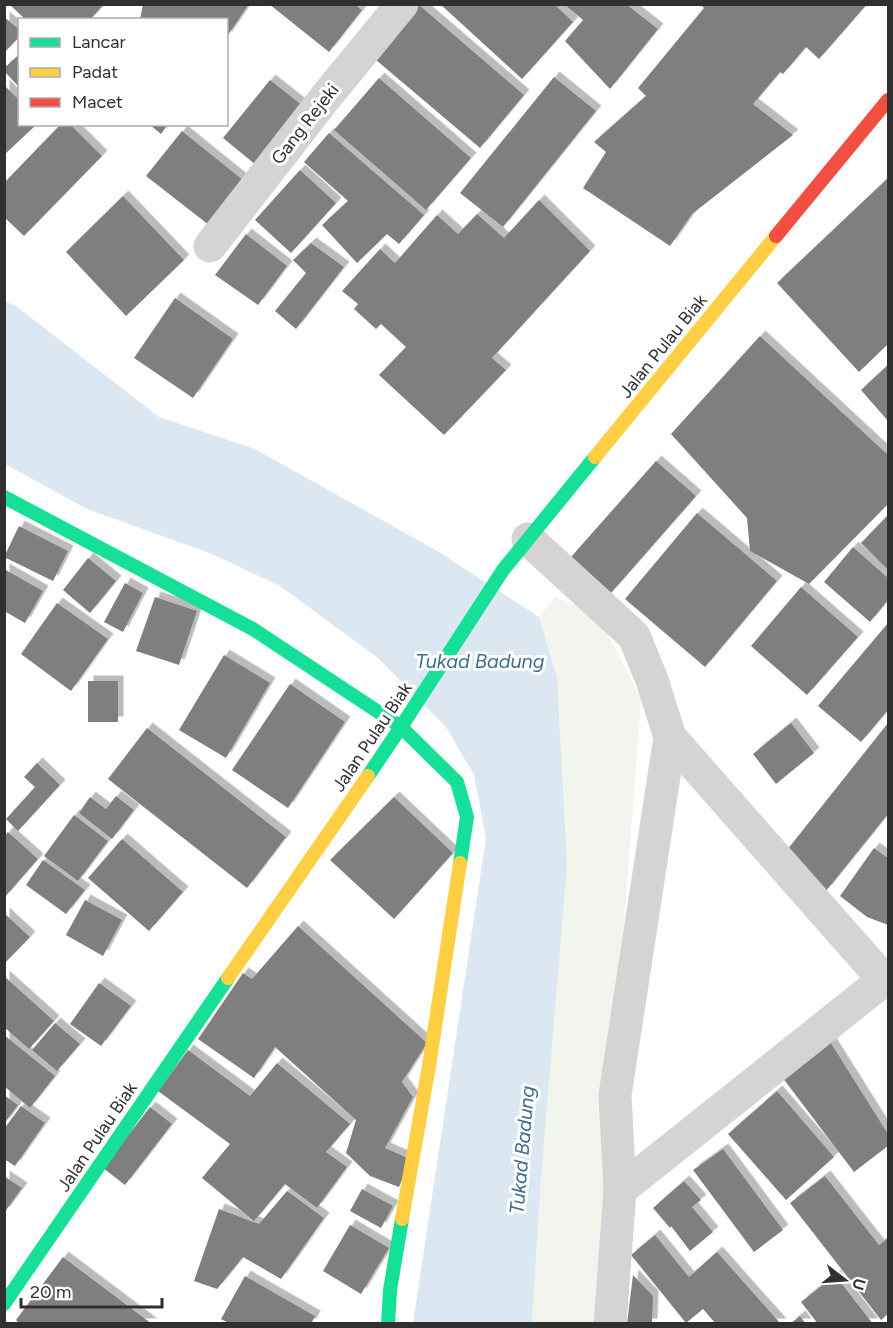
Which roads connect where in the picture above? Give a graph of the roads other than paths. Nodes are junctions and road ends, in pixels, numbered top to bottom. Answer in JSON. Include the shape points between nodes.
{"nodes":[{"id":1,"x":402,"y":4,"type":"edge"},
{"id":2,"x":888,"y":100,"type":"edge"},
{"id":3,"x":210,"y":246,"type":"dead end"},
{"id":4,"x":4,"y":497,"type":"edge"},
{"id":5,"x":528,"y":539,"type":"junction"},
{"id":6,"x":401,"y":727,"type":"junction"},
{"id":7,"x":670,"y":737,"type":"junction"},
{"id":8,"x":887,"y":980,"type":"edge"},
{"id":9,"x":620,"y":1190,"type":"junction"},
{"id":10,"x":4,"y":1304,"type":"edge"},
{"id":11,"x":388,"y":1323,"type":"edge"},
{"id":12,"x":610,"y":1323,"type":"edge"}],
"edges":[{"from":1,"to":3,"type":"street","name":"Gang Rejeki"},
{"from":2,"to":5,"type":"street","name":"Jalan Pulau Biak"},
{"from":4,"to":6,"type":"street","via":[[253,629]]},
{"from":5,"to":6,"type":"street","name":"Jalan Pulau Biak","via":[[503,570]]},
{"from":5,"to":7,"type":"street","via":[[634,636]]},
{"from":6,"to":10,"type":"street","name":"Jalan Pulau Biak"},
{"from":6,"to":11,"type":"street","via":[[456,783],[467,817],[390,1290]]},
{"from":7,"to":8,"type":"street"},
{"from":7,"to":9,"type":"street","via":[[615,1095]]},
{"from":8,"to":9,"type":"street"},
{"from":9,"to":12,"type":"street"}]}
